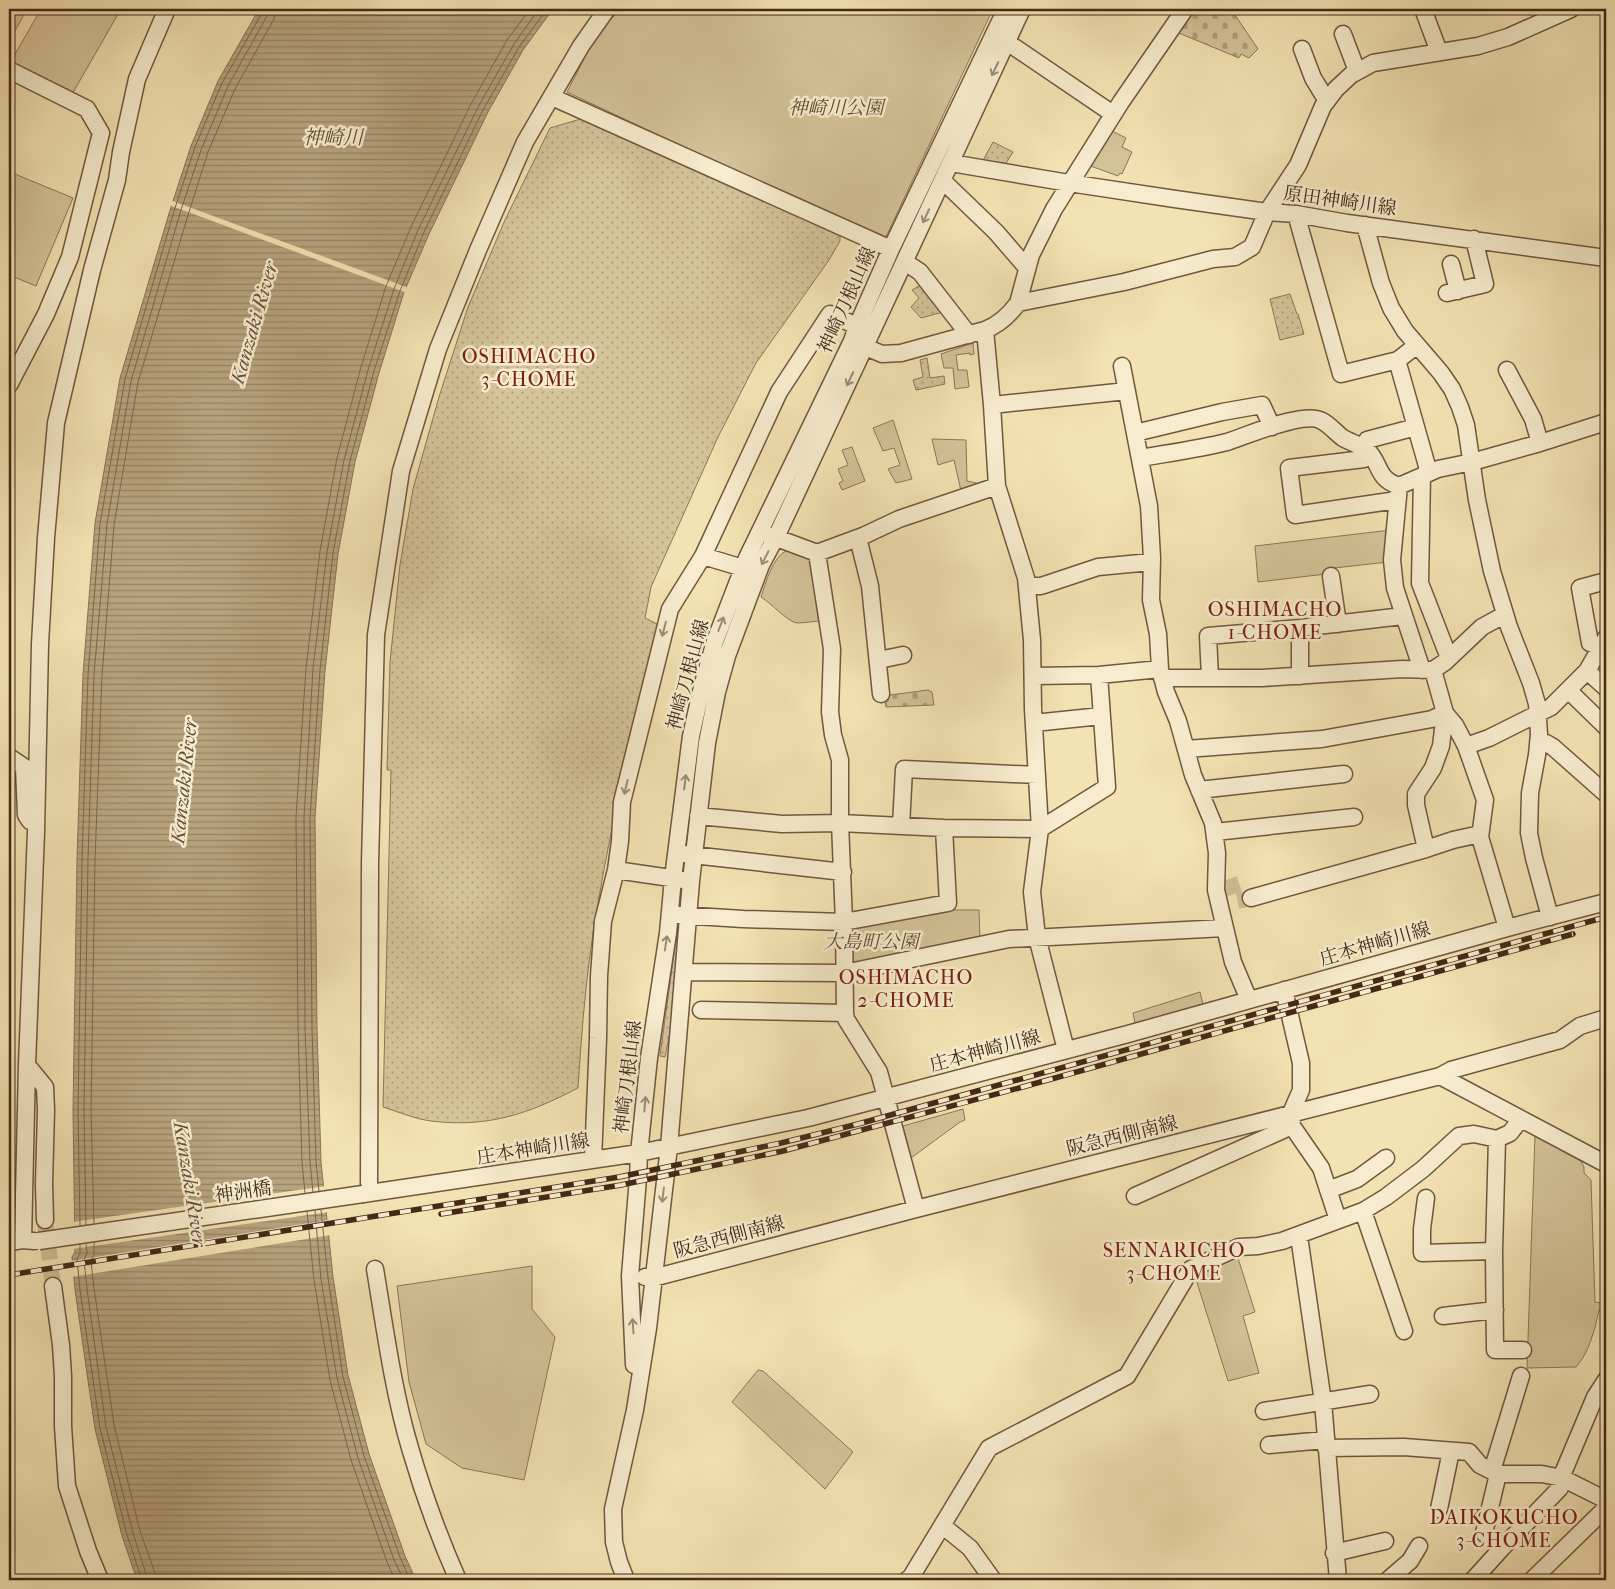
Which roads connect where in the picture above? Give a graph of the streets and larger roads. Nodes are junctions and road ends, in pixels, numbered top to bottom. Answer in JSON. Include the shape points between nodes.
{"nodes":[{"id":1,"x":167,"y":9,"type":"edge"},
{"id":2,"x":607,"y":9,"type":"edge"},
{"id":3,"x":1006,"y":9,"type":"edge"},
{"id":4,"x":1022,"y":9,"type":"edge"},
{"id":5,"x":1186,"y":9,"type":"edge"},
{"id":6,"x":1423,"y":9,"type":"edge"},
{"id":7,"x":1567,"y":9,"type":"edge"},
{"id":8,"x":1343,"y":34,"type":"dead end"},
{"id":9,"x":1007,"y":42,"type":"junction"},
{"id":10,"x":1302,"y":49,"type":"dead end"},
{"id":11,"x":1439,"y":52,"type":"junction"},
{"id":12,"x":9,"y":70,"type":"edge"},
{"id":13,"x":1357,"y":71,"type":"junction"},
{"id":14,"x":552,"y":97,"type":"junction"},
{"id":15,"x":1327,"y":101,"type":"junction"},
{"id":16,"x":1113,"y":114,"type":"junction"},
{"id":17,"x":951,"y":163,"type":"junction"},
{"id":18,"x":943,"y":181,"type":"junction"},
{"id":19,"x":1069,"y":183,"type":"junction"},
{"id":20,"x":1267,"y":212,"type":"junction"},
{"id":21,"x":1296,"y":214,"type":"junction"},
{"id":22,"x":1365,"y":225,"type":"junction"},
{"id":23,"x":1474,"y":239,"type":"junction"},
{"id":24,"x":892,"y":249,"type":"junction"},
{"id":25,"x":1606,"y":258,"type":"edge"},
{"id":26,"x":905,"y":262,"type":"junction"},
{"id":27,"x":1451,"y":264,"type":"dead end"},
{"id":28,"x":1027,"y":268,"type":"junction"},
{"id":29,"x":1018,"y":303,"type":"junction"},
{"id":30,"x":985,"y":330,"type":"junction"},
{"id":31,"x":969,"y":335,"type":"junction"},
{"id":32,"x":858,"y":338,"type":"junction"},
{"id":33,"x":1417,"y":345,"type":"junction"},
{"id":34,"x":1397,"y":360,"type":"junction"},
{"id":35,"x":1122,"y":366,"type":"dead end"},
{"id":36,"x":1507,"y":370,"type":"dead end"},
{"id":37,"x":9,"y":385,"type":"edge"},
{"id":38,"x":1127,"y":391,"type":"junction"},
{"id":39,"x":992,"y":405,"type":"junction"},
{"id":40,"x":1606,"y":422,"type":"edge"},
{"id":41,"x":1272,"y":426,"type":"junction"},
{"id":42,"x":1416,"y":427,"type":"junction"},
{"id":43,"x":1135,"y":433,"type":"junction"},
{"id":44,"x":1540,"y":443,"type":"junction"},
{"id":45,"x":1368,"y":447,"type":"junction"},
{"id":46,"x":1140,"y":458,"type":"junction"},
{"id":47,"x":1472,"y":462,"type":"junction"},
{"id":48,"x":1426,"y":474,"type":"junction"},
{"id":49,"x":997,"y":486,"type":"junction"},
{"id":50,"x":1398,"y":493,"type":"junction"},
{"id":51,"x":768,"y":535,"type":"junction"},
{"id":52,"x":858,"y":538,"type":"junction"},
{"id":53,"x":817,"y":553,"type":"junction"},
{"id":54,"x":702,"y":556,"type":"junction"},
{"id":55,"x":1152,"y":562,"type":"junction"},
{"id":56,"x":743,"y":568,"type":"junction"},
{"id":57,"x":1331,"y":576,"type":"dead end"},
{"id":58,"x":1606,"y":581,"type":"edge"},
{"id":59,"x":1027,"y":586,"type":"junction"},
{"id":60,"x":1504,"y":615,"type":"junction"},
{"id":61,"x":1403,"y":616,"type":"junction"},
{"id":62,"x":1338,"y":624,"type":"junction"},
{"id":63,"x":1300,"y":628,"type":"junction"},
{"id":64,"x":1604,"y":643,"type":"edge"},
{"id":65,"x":903,"y":655,"type":"dead end"},
{"id":66,"x":1449,"y":658,"type":"junction"},
{"id":67,"x":879,"y":660,"type":"junction"},
{"id":68,"x":1427,"y":670,"type":"junction"},
{"id":69,"x":1587,"y":671,"type":"junction"},
{"id":70,"x":1161,"y":673,"type":"junction"},
{"id":71,"x":1099,"y":675,"type":"junction"},
{"id":72,"x":1033,"y":676,"type":"junction"},
{"id":73,"x":1300,"y":676,"type":"junction"},
{"id":74,"x":1210,"y":678,"type":"junction"},
{"id":75,"x":1606,"y":688,"type":"edge"},
{"id":76,"x":1568,"y":690,"type":"junction"},
{"id":77,"x":882,"y":694,"type":"dead end"},
{"id":78,"x":1445,"y":713,"type":"junction"},
{"id":79,"x":1538,"y":714,"type":"junction"},
{"id":80,"x":1101,"y":716,"type":"junction"},
{"id":81,"x":1034,"y":723,"type":"junction"},
{"id":82,"x":1606,"y":727,"type":"edge"},
{"id":83,"x":1538,"y":742,"type":"junction"},
{"id":84,"x":1466,"y":746,"type":"junction"},
{"id":85,"x":1186,"y":749,"type":"junction"},
{"id":86,"x":9,"y":757,"type":"edge"},
{"id":87,"x":1344,"y":774,"type":"dead end"},
{"id":88,"x":1037,"y":775,"type":"junction"},
{"id":89,"x":1199,"y":790,"type":"junction"},
{"id":90,"x":1606,"y":794,"type":"edge"},
{"id":91,"x":698,"y":816,"type":"junction"},
{"id":92,"x":1354,"y":817,"type":"dead end"},
{"id":93,"x":840,"y":823,"type":"junction"},
{"id":94,"x":901,"y":826,"type":"junction"},
{"id":95,"x":944,"y":828,"type":"junction"},
{"id":96,"x":1040,"y":829,"type":"junction"},
{"id":97,"x":36,"y":832,"type":"junction"},
{"id":98,"x":1215,"y":832,"type":"junction"},
{"id":99,"x":1480,"y":834,"type":"junction"},
{"id":100,"x":1426,"y":849,"type":"junction"},
{"id":101,"x":676,"y":853,"type":"junction"},
{"id":102,"x":1217,"y":853,"type":"junction"},
{"id":103,"x":694,"y":856,"type":"junction"},
{"id":104,"x":616,"y":870,"type":"junction"},
{"id":105,"x":842,"y":872,"type":"junction"},
{"id":106,"x":673,"y":878,"type":"junction"},
{"id":107,"x":1229,"y":879,"type":"tunnel mouth"},
{"id":108,"x":691,"y":881,"type":"junction"},
{"id":109,"x":1251,"y":898,"type":"tunnel mouth"},
{"id":110,"x":1606,"y":902,"type":"edge"},
{"id":111,"x":669,"y":915,"type":"junction"},
{"id":112,"x":688,"y":915,"type":"junction"},
{"id":113,"x":1550,"y":917,"type":"junction"},
{"id":114,"x":844,"y":922,"type":"junction"},
{"id":115,"x":1225,"y":928,"type":"junction"},
{"id":116,"x":1507,"y":928,"type":"junction"},
{"id":117,"x":1037,"y":937,"type":"junction"},
{"id":118,"x":684,"y":972,"type":"junction"},
{"id":119,"x":844,"y":973,"type":"junction"},
{"id":120,"x":1284,"y":990,"type":"junction"},
{"id":121,"x":1249,"y":1000,"type":"junction"},
{"id":122,"x":701,"y":1010,"type":"dead end"},
{"id":123,"x":844,"y":1013,"type":"junction"},
{"id":124,"x":1606,"y":1018,"type":"edge"},
{"id":125,"x":1066,"y":1050,"type":"junction"},
{"id":126,"x":27,"y":1065,"type":"junction"},
{"id":127,"x":1440,"y":1076,"type":"junction"},
{"id":128,"x":886,"y":1098,"type":"junction"},
{"id":129,"x":1291,"y":1119,"type":"junction"},
{"id":130,"x":1521,"y":1119,"type":"junction"},
{"id":131,"x":1497,"y":1139,"type":"junction"},
{"id":132,"x":669,"y":1147,"type":"junction"},
{"id":133,"x":639,"y":1153,"type":"junction"},
{"id":134,"x":1386,"y":1158,"type":"dead end"},
{"id":135,"x":593,"y":1160,"type":"junction"},
{"id":136,"x":1606,"y":1164,"type":"edge"},
{"id":137,"x":1328,"y":1190,"type":"junction"},
{"id":138,"x":366,"y":1194,"type":"junction"},
{"id":139,"x":1135,"y":1196,"type":"dead end"},
{"id":140,"x":1426,"y":1198,"type":"dead end"},
{"id":141,"x":916,"y":1209,"type":"junction"},
{"id":142,"x":1363,"y":1211,"type":"junction"},
{"id":143,"x":45,"y":1220,"type":"tunnel mouth"},
{"id":144,"x":1338,"y":1220,"type":"junction"},
{"id":145,"x":1298,"y":1236,"type":"junction"},
{"id":146,"x":24,"y":1241,"type":"edge"},
{"id":147,"x":1494,"y":1251,"type":"junction"},
{"id":148,"x":375,"y":1269,"type":"dead end"},
{"id":149,"x":630,"y":1276,"type":"junction"},
{"id":150,"x":653,"y":1278,"type":"junction"},
{"id":151,"x":53,"y":1286,"type":"tunnel mouth"},
{"id":152,"x":1495,"y":1310,"type":"junction"},
{"id":153,"x":1443,"y":1316,"type":"dead end"},
{"id":154,"x":1404,"y":1331,"type":"dead end"},
{"id":155,"x":1523,"y":1350,"type":"dead end"},
{"id":156,"x":1522,"y":1376,"type":"dead end"},
{"id":157,"x":1606,"y":1380,"type":"edge"},
{"id":158,"x":1370,"y":1394,"type":"dead end"},
{"id":159,"x":1601,"y":1401,"type":"edge"},
{"id":160,"x":1323,"y":1402,"type":"junction"},
{"id":161,"x":635,"y":1410,"type":"junction"},
{"id":162,"x":1264,"y":1411,"type":"dead end"},
{"id":163,"x":1269,"y":1444,"type":"dead end"},
{"id":164,"x":1326,"y":1444,"type":"junction"},
{"id":165,"x":1451,"y":1451,"type":"junction"},
{"id":166,"x":1495,"y":1473,"type":"junction"},
{"id":167,"x":1562,"y":1478,"type":"junction"},
{"id":168,"x":1606,"y":1500,"type":"edge"},
{"id":169,"x":1606,"y":1508,"type":"edge"},
{"id":170,"x":1439,"y":1509,"type":"dead end"},
{"id":171,"x":943,"y":1526,"type":"junction"},
{"id":172,"x":1385,"y":1541,"type":"dead end"},
{"id":173,"x":1419,"y":1546,"type":"dead end"},
{"id":174,"x":1502,"y":1548,"type":"junction"},
{"id":175,"x":1334,"y":1553,"type":"junction"},
{"id":176,"x":100,"y":1580,"type":"edge"},
{"id":177,"x":458,"y":1580,"type":"edge"},
{"id":178,"x":626,"y":1580,"type":"edge"},
{"id":179,"x":907,"y":1580,"type":"edge"},
{"id":180,"x":993,"y":1580,"type":"edge"},
{"id":181,"x":1338,"y":1580,"type":"edge"},
{"id":182,"x":1388,"y":1580,"type":"edge"},
{"id":183,"x":1473,"y":1580,"type":"edge"},
{"id":184,"x":1532,"y":1580,"type":"edge"}],
"edges":[{"from":1,"to":97,"type":"street","via":[[137,79],[117,180],[56,423],[46,528]]},
{"from":2,"to":14,"type":"street"},
{"from":3,"to":24,"type":"street","name":"神崎刀根山線"},
{"from":4,"to":9,"type":"street","name":"神崎刀根山線"},
{"from":5,"to":16,"type":"street"},
{"from":6,"to":11,"type":"street"},
{"from":7,"to":11,"type":"street","via":[[1508,37]]},
{"from":8,"to":13,"type":"street"},
{"from":9,"to":16,"type":"street"},
{"from":9,"to":17,"type":"street","name":"神崎刀根山線","one_way":true},
{"from":10,"to":15,"type":"street","via":[[1313,78]]},
{"from":11,"to":13,"type":"street","via":[[1373,63]]},
{"from":12,"to":37,"type":"street","via":[[87,109],[102,133],[70,257],[46,314]]},
{"from":13,"to":15,"type":"street","via":[[1340,84]]},
{"from":14,"to":24,"type":"street"},
{"from":14,"to":138,"type":"street","via":[[525,142],[438,349],[401,471],[376,635]]},
{"from":15,"to":20,"type":"street","via":[[1295,170]]},
{"from":16,"to":19,"type":"street"},
{"from":17,"to":18,"type":"street","name":"神崎刀根山線"},
{"from":17,"to":19,"type":"street","name":"原田神崎川線"},
{"from":18,"to":26,"type":"street","name":"神崎刀根山線","one_way":true},
{"from":18,"to":28,"type":"street","via":[[996,232]]},
{"from":19,"to":20,"type":"street","name":"原田神崎川線"},
{"from":19,"to":28,"type":"street"},
{"from":20,"to":21,"type":"street","name":"原田神崎川線"},
{"from":20,"to":29,"type":"street","via":[[1252,247],[1235,257],[1213,259],[1124,282]]},
{"from":21,"to":22,"type":"street","name":"原田神崎川線"},
{"from":21,"to":34,"type":"street","via":[[1341,374]]},
{"from":22,"to":23,"type":"street","name":"原田神崎川線"},
{"from":22,"to":33,"type":"street","via":[[1387,300]]},
{"from":23,"to":25,"type":"street","name":"原田神崎川線"},
{"from":23,"to":27,"type":"street","via":[[1485,284],[1453,292]]},
{"from":24,"to":32,"type":"street","name":"神崎刀根山線"},
{"from":26,"to":31,"type":"street","via":[[920,272]]},
{"from":26,"to":32,"type":"street","name":"神崎刀根山線"},
{"from":28,"to":29,"type":"street"},
{"from":29,"to":30,"type":"street","via":[[1010,313]]},
{"from":30,"to":31,"type":"street"},
{"from":30,"to":39,"type":"street"},
{"from":31,"to":32,"type":"street","via":[[901,353],[882,354]]},
{"from":32,"to":51,"type":"street","name":"神崎刀根山線"},
{"from":32,"to":54,"type":"street","via":[[830,314],[779,392]]},
{"from":33,"to":34,"type":"street"},
{"from":33,"to":47,"type":"street","via":[[1452,389],[1466,426]]},
{"from":34,"to":42,"type":"street"},
{"from":35,"to":38,"type":"street"},
{"from":36,"to":44,"type":"street","via":[[1533,420]]},
{"from":38,"to":39,"type":"street"},
{"from":38,"to":43,"type":"street"},
{"from":39,"to":49,"type":"street"},
{"from":40,"to":44,"type":"street"},
{"from":41,"to":43,"type":"street","via":[[1262,405]]},
{"from":41,"to":45,"type":"street","via":[[1302,419],[1319,419],[1341,436],[1365,449]]},
{"from":41,"to":46,"type":"street","via":[[1227,442]]},
{"from":42,"to":45,"type":"street"},
{"from":42,"to":48,"type":"street"},
{"from":43,"to":46,"type":"street"},
{"from":44,"to":47,"type":"street"},
{"from":45,"to":50,"type":"street","via":[[1384,478]]},
{"from":45,"to":50,"type":"street","via":[[1364,459],[1289,468],[1295,515]]},
{"from":46,"to":55,"type":"street","via":[[1149,506]]},
{"from":47,"to":48,"type":"street"},
{"from":47,"to":60,"type":"street","via":[[1485,538]]},
{"from":48,"to":50,"type":"street"},
{"from":48,"to":66,"type":"street","via":[[1420,583]]},
{"from":49,"to":52,"type":"street","via":[[908,516]]},
{"from":49,"to":59,"type":"street"},
{"from":50,"to":61,"type":"street","via":[[1392,560]]},
{"from":51,"to":53,"type":"street"},
{"from":51,"to":56,"type":"street","name":"神崎刀根山線"},
{"from":51,"to":91,"type":"street","name":"神崎刀根山線","one_way":true,"via":[[758,574],[717,692]]},
{"from":52,"to":53,"type":"street"},
{"from":52,"to":67,"type":"street","via":[[870,586]]},
{"from":53,"to":93,"type":"street","via":[[832,649],[830,712],[840,760]]},
{"from":54,"to":56,"type":"street"},
{"from":54,"to":104,"type":"street","one_way":true,"via":[[670,609],[622,802]]},
{"from":55,"to":59,"type":"street","via":[[1098,567],[1041,586]]},
{"from":55,"to":70,"type":"street","via":[[1151,600]]},
{"from":101,"to":56,"type":"street","name":"神崎刀根山線","one_way":true,"via":[[691,736],[702,687],[715,641]]},
{"from":57,"to":62,"type":"street"},
{"from":58,"to":64,"type":"street","via":[[1580,588],[1590,643]]},
{"from":59,"to":72,"type":"street"},
{"from":60,"to":66,"type":"street","via":[[1482,627]]},
{"from":60,"to":79,"type":"street","via":[[1531,683]]},
{"from":61,"to":62,"type":"street"},
{"from":61,"to":68,"type":"street"},
{"from":62,"to":63,"type":"street"},
{"from":63,"to":73,"type":"street"},
{"from":63,"to":74,"type":"street","via":[[1208,636]]},
{"from":64,"to":69,"type":"street"},
{"from":65,"to":67,"type":"street"},
{"from":66,"to":68,"type":"street"},
{"from":67,"to":77,"type":"street"},
{"from":68,"to":73,"type":"street"},
{"from":68,"to":78,"type":"street"},
{"from":69,"to":75,"type":"street"},
{"from":69,"to":76,"type":"street"},
{"from":70,"to":71,"type":"street"},
{"from":70,"to":74,"type":"street"},
{"from":70,"to":85,"type":"street"},
{"from":71,"to":72,"type":"street"},
{"from":71,"to":80,"type":"street"},
{"from":72,"to":81,"type":"street"},
{"from":73,"to":74,"type":"street"},
{"from":76,"to":79,"type":"street","via":[[1551,707]]},
{"from":76,"to":82,"type":"street"},
{"from":78,"to":84,"type":"street"},
{"from":78,"to":85,"type":"street","via":[[1432,720],[1322,738]]},
{"from":78,"to":100,"type":"street","via":[[1441,746],[1416,794]]},
{"from":79,"to":83,"type":"street"},
{"from":79,"to":84,"type":"street"},
{"from":80,"to":81,"type":"street"},
{"from":80,"to":96,"type":"street","via":[[1107,787]]},
{"from":81,"to":88,"type":"street"},
{"from":83,"to":90,"type":"street","via":[[1553,747]]},
{"from":83,"to":113,"type":"street","via":[[1530,793],[1530,833]]},
{"from":84,"to":99,"type":"street","via":[[1485,800]]},
{"from":85,"to":89,"type":"street"},
{"from":86,"to":97,"type":"street","via":[[24,767],[26,815]]},
{"from":87,"to":89,"type":"street"},
{"from":88,"to":94,"type":"street","via":[[904,769]]},
{"from":88,"to":96,"type":"street"},
{"from":89,"to":98,"type":"street"},
{"from":91,"to":93,"type":"street","via":[[782,824]]},
{"from":91,"to":103,"type":"street","name":"神崎刀根山線"},
{"from":92,"to":98,"type":"street"},
{"from":93,"to":94,"type":"street"},
{"from":93,"to":105,"type":"street"},
{"from":94,"to":95,"type":"street"},
{"from":95,"to":96,"type":"street"},
{"from":95,"to":114,"type":"street","via":[[948,903]]},
{"from":96,"to":117,"type":"street","via":[[1032,892]]},
{"from":97,"to":126,"type":"street"},
{"from":98,"to":102,"type":"street"},
{"from":99,"to":100,"type":"street"},
{"from":99,"to":116,"type":"street"},
{"from":100,"to":109,"type":"street"},
{"from":101,"to":103,"type":"street"},
{"from":101,"to":106,"type":"street","name":"神崎刀根山線"},
{"from":102,"to":107,"type":"street"},
{"from":102,"to":115,"type":"street","via":[[1216,890]]},
{"from":103,"to":105,"type":"street"},
{"from":103,"to":108,"type":"street","name":"神崎刀根山線"},
{"from":104,"to":106,"type":"street"},
{"from":104,"to":135,"type":"street","via":[[602,930]]},
{"from":105,"to":114,"type":"street"},
{"from":106,"to":108,"type":"street"},
{"from":106,"to":111,"type":"street","name":"神崎刀根山線"},
{"from":108,"to":112,"type":"street","name":"神崎刀根山線"},
{"from":110,"to":113,"type":"street","name":"庄本神崎川線"},
{"from":111,"to":112,"type":"street"},
{"from":133,"to":111,"type":"street","name":"神崎刀根山線","one_way":true},
{"from":112,"to":114,"type":"street"},
{"from":112,"to":118,"type":"street","name":"神崎刀根山線"},
{"from":113,"to":116,"type":"street","name":"庄本神崎川線"},
{"from":114,"to":119,"type":"street"},
{"from":115,"to":117,"type":"street"},
{"from":115,"to":121,"type":"street","via":[[1233,962]]},
{"from":116,"to":120,"type":"street","name":"庄本神崎川線"},
{"from":117,"to":119,"type":"street","via":[[1009,938]]},
{"from":117,"to":125,"type":"street"},
{"from":118,"to":119,"type":"street"},
{"from":118,"to":132,"type":"street","name":"神崎刀根山線"},
{"from":119,"to":123,"type":"street"},
{"from":120,"to":121,"type":"street","name":"庄本神崎川線"},
{"from":120,"to":129,"type":"street","via":[[1301,1063],[1301,1090]]},
{"from":121,"to":125,"type":"street","name":"庄本神崎川線"},
{"from":122,"to":123,"type":"street"},
{"from":123,"to":128,"type":"street","via":[[879,1072]]},
{"from":124,"to":127,"type":"street","name":"阪急西側南線","via":[[1580,1026],[1560,1040],[1451,1070]]},
{"from":125,"to":128,"type":"street","name":"庄本神崎川線"},
{"from":126,"to":143,"type":"street","via":[[45,1087]]},
{"from":126,"to":146,"type":"street"},
{"from":127,"to":129,"type":"street","name":"阪急西側南線"},
{"from":127,"to":130,"type":"street"},
{"from":128,"to":132,"type":"street","name":"庄本神崎川線"},
{"from":128,"to":141,"type":"street"},
{"from":129,"to":137,"type":"street","via":[[1321,1168]]},
{"from":129,"to":139,"type":"street"},
{"from":129,"to":141,"type":"street","name":"阪急西側南線"},
{"from":130,"to":131,"type":"street","via":[[1510,1133]]},
{"from":130,"to":136,"type":"street"},
{"from":131,"to":142,"type":"street","via":[[1474,1134],[1459,1136],[1423,1169]]},
{"from":131,"to":147,"type":"street"},
{"from":132,"to":133,"type":"street","name":"庄本神崎川線"},
{"from":132,"to":150,"type":"street","name":"神崎刀根山線","one_way":true},
{"from":133,"to":135,"type":"street","name":"庄本神崎川線"},
{"from":133,"to":149,"type":"street","name":"神崎刀根山線"},
{"from":134,"to":137,"type":"street","via":[[1357,1179]]},
{"from":135,"to":138,"type":"street","name":"庄本神崎川線"},
{"from":137,"to":144,"type":"street"},
{"from":138,"to":146,"type":"street","name":"神洲橋","bridge":true},
{"from":140,"to":147,"type":"street","via":[[1422,1253]]},
{"from":141,"to":150,"type":"street","name":"阪急西側南線"},
{"from":142,"to":144,"type":"street"},
{"from":142,"to":154,"type":"street"},
{"from":144,"to":145,"type":"street"},
{"from":145,"to":160,"type":"street"},
{"from":145,"to":171,"type":"street","via":[[1239,1247],[1191,1269],[1127,1376],[989,1448]]},
{"from":147,"to":152,"type":"street"},
{"from":148,"to":177,"type":"street","via":[[392,1372],[410,1448],[438,1534]]},
{"from":149,"to":150,"type":"street","name":"阪急西側南線"},
{"from":161,"to":149,"type":"street","name":"神崎刀根山線","one_way":true},
{"from":150,"to":161,"type":"street","name":"神崎刀根山線"},
{"from":151,"to":176,"type":"street","via":[[61,1345],[67,1486]]},
{"from":152,"to":153,"type":"street"},
{"from":152,"to":155,"type":"street","via":[[1495,1350]]},
{"from":156,"to":166,"type":"street"},
{"from":157,"to":159,"type":"street"},
{"from":158,"to":160,"type":"street"},
{"from":159,"to":167,"type":"street"},
{"from":160,"to":162,"type":"street"},
{"from":160,"to":164,"type":"street"},
{"from":161,"to":178,"type":"street","name":"神崎刀根山線","via":[[613,1509],[614,1542]]},
{"from":163,"to":164,"type":"street"},
{"from":164,"to":165,"type":"street"},
{"from":164,"to":175,"type":"street"},
{"from":165,"to":166,"type":"street","via":[[1469,1452],[1480,1465]]},
{"from":165,"to":170,"type":"street"},
{"from":166,"to":167,"type":"street","via":[[1542,1474]]},
{"from":166,"to":174,"type":"street","via":[[1484,1533]]},
{"from":167,"to":168,"type":"street"},
{"from":167,"to":174,"type":"street","via":[[1560,1488]]},
{"from":169,"to":184,"type":"street"},
{"from":171,"to":179,"type":"street"},
{"from":171,"to":180,"type":"street","via":[[970,1548]]},
{"from":172,"to":175,"type":"street"},
{"from":173,"to":182,"type":"street","via":[[1410,1561]]},
{"from":174,"to":183,"type":"street"},
{"from":175,"to":181,"type":"street"}]}
